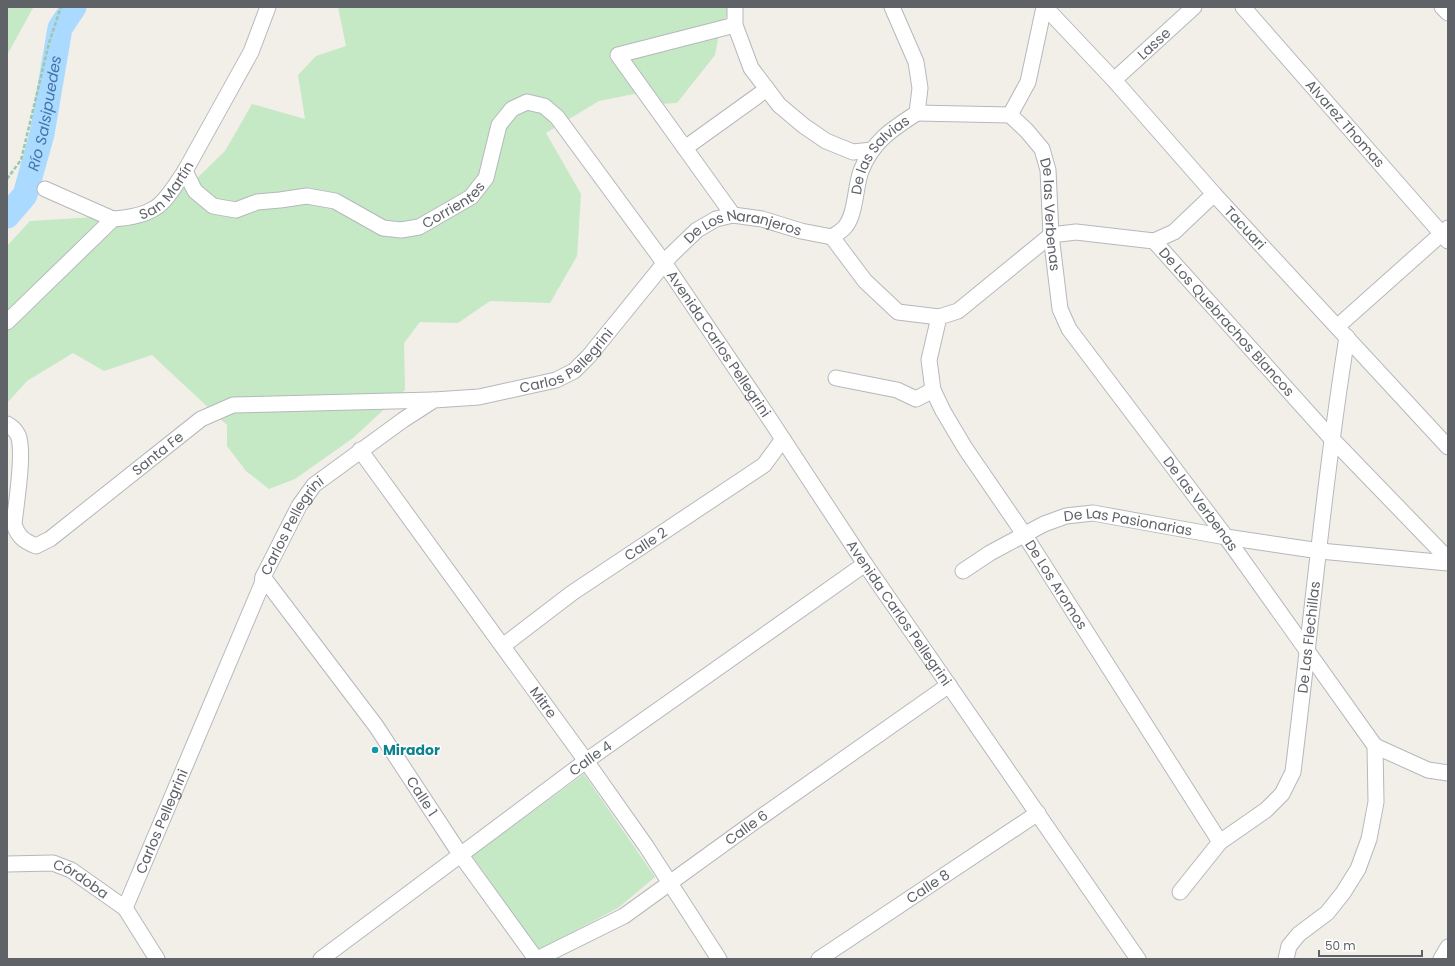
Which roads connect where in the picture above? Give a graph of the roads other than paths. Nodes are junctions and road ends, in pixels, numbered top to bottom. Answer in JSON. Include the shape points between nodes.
{"nodes":[{"id":1,"x":268,"y":7,"type":"edge"},
{"id":2,"x":735,"y":7,"type":"edge"},
{"id":3,"x":892,"y":7,"type":"edge"},
{"id":4,"x":1044,"y":7,"type":"edge"},
{"id":5,"x":1194,"y":7,"type":"edge"},
{"id":6,"x":1243,"y":7,"type":"edge"},
{"id":7,"x":1442,"y":7,"type":"edge"},
{"id":8,"x":1448,"y":14,"type":"edge"},
{"id":9,"x":735,"y":25,"type":"junction"},
{"id":10,"x":1114,"y":80,"type":"junction"},
{"id":11,"x":767,"y":89,"type":"junction"},
{"id":12,"x":917,"y":113,"type":"junction"},
{"id":13,"x":1010,"y":115,"type":"junction"},
{"id":14,"x":685,"y":148,"type":"junction"},
{"id":15,"x":872,"y":150,"type":"junction"},
{"id":16,"x":185,"y":171,"type":"junction"},
{"id":17,"x":45,"y":189,"type":"dead end"},
{"id":18,"x":1214,"y":194,"type":"junction"},
{"id":19,"x":733,"y":215,"type":"junction"},
{"id":20,"x":112,"y":219,"type":"junction"},
{"id":21,"x":1446,"y":234,"type":"edge"},
{"id":22,"x":1051,"y":235,"type":"junction"},
{"id":23,"x":832,"y":237,"type":"junction"},
{"id":24,"x":1154,"y":241,"type":"junction"},
{"id":25,"x":665,"y":264,"type":"junction"},
{"id":26,"x":939,"y":317,"type":"junction"},
{"id":27,"x":7,"y":322,"type":"edge"},
{"id":28,"x":1343,"y":331,"type":"junction"},
{"id":29,"x":836,"y":378,"type":"dead end"},
{"id":30,"x":933,"y":390,"type":"junction"},
{"id":31,"x":434,"y":400,"type":"junction"},
{"id":32,"x":7,"y":424,"type":"edge"},
{"id":33,"x":1331,"y":438,"type":"junction"},
{"id":34,"x":783,"y":439,"type":"junction"},
{"id":35,"x":1448,"y":447,"type":"edge"},
{"id":36,"x":360,"y":450,"type":"junction"},
{"id":37,"x":1024,"y":534,"type":"junction"},
{"id":38,"x":1226,"y":537,"type":"junction"},
{"id":39,"x":1320,"y":551,"type":"junction"},
{"id":40,"x":1448,"y":559,"type":"edge"},
{"id":41,"x":865,"y":564,"type":"junction"},
{"id":42,"x":1448,"y":564,"type":"edge"},
{"id":43,"x":963,"y":571,"type":"dead end"},
{"id":44,"x":264,"y":577,"type":"junction"},
{"id":45,"x":504,"y":645,"type":"junction"},
{"id":46,"x":1308,"y":651,"type":"junction"},
{"id":47,"x":949,"y":685,"type":"junction"},
{"id":48,"x":1375,"y":746,"type":"junction"},
{"id":49,"x":586,"y":761,"type":"junction"},
{"id":50,"x":1448,"y":773,"type":"edge"},
{"id":51,"x":1038,"y":813,"type":"junction"},
{"id":52,"x":1220,"y":842,"type":"junction"},
{"id":53,"x":460,"y":854,"type":"junction"},
{"id":54,"x":7,"y":864,"type":"edge"},
{"id":55,"x":669,"y":883,"type":"junction"},
{"id":56,"x":1180,"y":892,"type":"dead end"},
{"id":57,"x":125,"y":908,"type":"junction"},
{"id":58,"x":1448,"y":946,"type":"edge"},
{"id":59,"x":157,"y":959,"type":"edge"},
{"id":60,"x":321,"y":959,"type":"edge"},
{"id":61,"x":537,"y":959,"type":"edge"},
{"id":62,"x":719,"y":959,"type":"edge"},
{"id":63,"x":818,"y":959,"type":"edge"},
{"id":64,"x":1138,"y":959,"type":"edge"},
{"id":65,"x":1286,"y":959,"type":"edge"},
{"id":66,"x":1441,"y":959,"type":"edge"}],
"edges":[{"from":1,"to":16,"type":"street","name":"San Martín","via":[[251,52]]},
{"from":2,"to":9,"type":"street"},
{"from":3,"to":12,"type":"street","name":"De las Salvias","via":[[916,62],[920,88]]},
{"from":4,"to":10,"type":"street","name":"Tacuari"},
{"from":4,"to":13,"type":"street","via":[[1028,82]]},
{"from":5,"to":10,"type":"street","name":"Lasse"},
{"from":6,"to":21,"type":"street","name":"Alvarez Thomas"},
{"from":7,"to":8,"type":"street"},
{"from":9,"to":11,"type":"street","via":[[751,68]]},
{"from":9,"to":14,"type":"street","via":[[618,55]]},
{"from":10,"to":18,"type":"street","name":"Tacuari"},
{"from":11,"to":14,"type":"street"},
{"from":11,"to":15,"type":"street","via":[[779,105],[826,141],[853,152]]},
{"from":12,"to":13,"type":"street"},
{"from":12,"to":15,"type":"street","name":"De las Salvias","via":[[885,134]]},
{"from":13,"to":22,"type":"street","name":"De las Verbenas","via":[[1042,149],[1048,170]]},
{"from":14,"to":19,"type":"street"},
{"from":15,"to":23,"type":"street","name":"De las Salvias","via":[[861,172],[853,207],[845,227]]},
{"from":16,"to":20,"type":"street","name":"San Martín","via":[[156,208],[130,218]]},
{"from":16,"to":25,"type":"street","name":"Corrientes","via":[[195,191],[213,206],[236,210],[256,202],[306,196],[335,201],[383,228],[401,230],[420,227],[471,197],[486,178],[499,125],[512,109],[527,102],[544,106],[557,117]]},
{"from":17,"to":20,"type":"street"},
{"from":18,"to":24,"type":"street","via":[[1174,232]]},
{"from":18,"to":28,"type":"street","name":"Tacuari"},
{"from":19,"to":23,"type":"street","name":"De Los Naranjeros","via":[[762,219]]},
{"from":19,"to":25,"type":"street","name":"De Los Naranjeros","via":[[716,218],[697,230]]},
{"from":20,"to":27,"type":"street"},
{"from":21,"to":28,"type":"street"},
{"from":22,"to":24,"type":"street","name":"De Los Quebrachos Blancos","via":[[1076,232]]},
{"from":22,"to":26,"type":"street","via":[[958,311]]},
{"from":22,"to":38,"type":"street","name":"De las Verbenas","via":[[1060,308],[1069,329]]},
{"from":23,"to":26,"type":"street","via":[[865,281],[898,312]]},
{"from":24,"to":33,"type":"street","name":"De Los Quebrachos Blancos"},
{"from":25,"to":31,"type":"street","name":"Carlos Pellegrini","via":[[574,371],[556,380],[494,393]]},
{"from":25,"to":34,"type":"street","name":"Avenida Carlos Pellegrini"},
{"from":26,"to":30,"type":"street","name":"De Los Aromos","via":[[930,360]]},
{"from":28,"to":33,"type":"street","name":"De Las Flechillas"},
{"from":28,"to":35,"type":"street","name":"Tacuari"},
{"from":29,"to":30,"type":"street","via":[[897,390],[916,399]]},
{"from":30,"to":37,"type":"street","name":"De Los Aromos","via":[[965,448]]},
{"from":31,"to":32,"type":"street","name":"Santa Fe","via":[[233,405],[201,419],[50,539],[36,546],[17,534],[14,524],[20,451],[18,436]]},
{"from":31,"to":36,"type":"street","name":"Carlos Pellegrini"},
{"from":33,"to":39,"type":"street","name":"De Las Flechillas"},
{"from":33,"to":40,"type":"street","name":"De Los Quebrachos Blancos"},
{"from":34,"to":41,"type":"street","name":"Avenida Carlos Pellegrini"},
{"from":34,"to":45,"type":"street","name":"Calle 2","via":[[764,465],[572,593]]},
{"from":36,"to":44,"type":"street","name":"Carlos Pellegrini","via":[[314,485],[299,506]]},
{"from":36,"to":45,"type":"street","name":"Mitre"},
{"from":37,"to":38,"type":"street","name":"De Las Pasionarias","via":[[1066,516],[1093,513]]},
{"from":37,"to":43,"type":"street","name":"De Las Pasionarias"},
{"from":37,"to":52,"type":"street","name":"De Los Aromos"},
{"from":38,"to":39,"type":"street","name":"De Las Pasionarias"},
{"from":38,"to":46,"type":"street","name":"De las Verbenas"},
{"from":39,"to":42,"type":"street","name":"De Las Pasionarias"},
{"from":39,"to":46,"type":"street","name":"De Las Flechillas"},
{"from":41,"to":47,"type":"street","name":"Avenida Carlos Pellegrini"},
{"from":41,"to":49,"type":"street","name":"Calle 4"},
{"from":44,"to":53,"type":"street","name":"Calle 1","via":[[376,726]]},
{"from":44,"to":57,"type":"street","name":"Carlos Pellegrini"},
{"from":45,"to":49,"type":"street","name":"Mitre"},
{"from":46,"to":48,"type":"street","name":"De las Verbenas"},
{"from":46,"to":52,"type":"street","name":"De Las Flechillas","via":[[1293,772],[1282,794],[1266,810]]},
{"from":47,"to":51,"type":"street","name":"Avenida Carlos Pellegrini"},
{"from":47,"to":55,"type":"street","name":"Calle 6"},
{"from":48,"to":50,"type":"street","via":[[1428,770]]},
{"from":48,"to":65,"type":"street","via":[[1376,802],[1369,839],[1358,869],[1327,913],[1299,934],[1289,946]]},
{"from":49,"to":53,"type":"street","name":"Calle 4"},
{"from":49,"to":55,"type":"street","name":"Mitre"},
{"from":51,"to":63,"type":"street","name":"Calle 8"},
{"from":51,"to":64,"type":"street","name":"Avenida Carlos Pellegrini"},
{"from":52,"to":56,"type":"street","name":"De Las Flechillas"},
{"from":53,"to":60,"type":"street","name":"Calle 4"},
{"from":53,"to":61,"type":"street","name":"Calle 1"},
{"from":54,"to":57,"type":"street","name":"Córdoba","via":[[53,863],[71,870]]},
{"from":55,"to":61,"type":"street","name":"Calle 6","via":[[624,916]]},
{"from":55,"to":62,"type":"street","name":"Mitre"},
{"from":57,"to":59,"type":"street"},
{"from":58,"to":66,"type":"street"}]}
